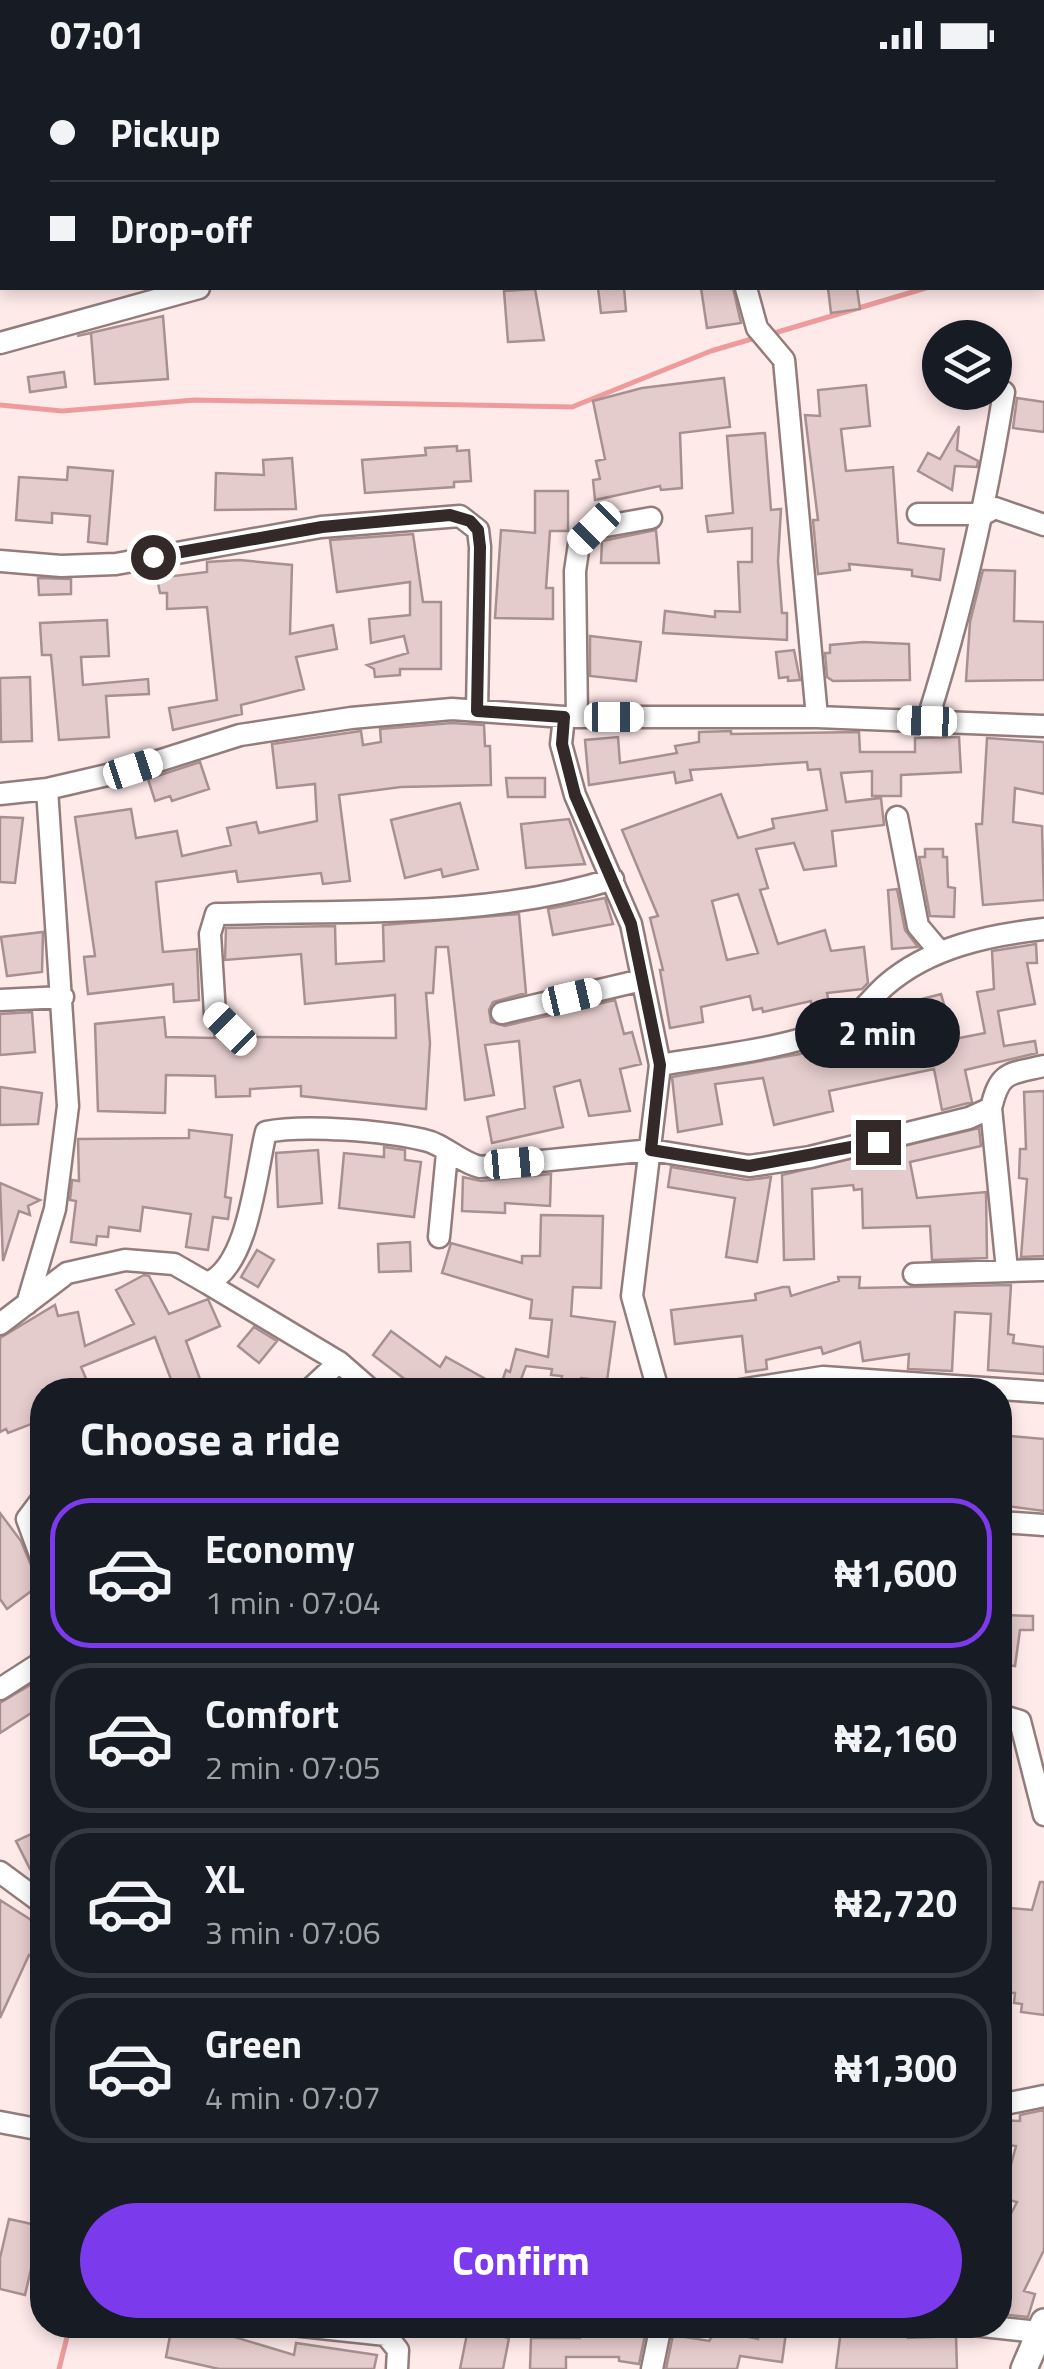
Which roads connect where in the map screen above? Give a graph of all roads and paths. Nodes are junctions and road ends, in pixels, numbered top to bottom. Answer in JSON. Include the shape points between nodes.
{"nodes":[{"id":1,"x":192,"y":290,"type":"edge"},
{"id":2,"x":747,"y":290,"type":"edge"},
{"id":3,"x":0,"y":342,"type":"edge"},
{"id":4,"x":1001,"y":410,"type":"edge"},
{"id":5,"x":918,"y":514,"type":"dead end"},
{"id":6,"x":984,"y":514,"type":"junction"},
{"id":7,"x":651,"y":518,"type":"dead end"},
{"id":8,"x":1044,"y":525,"type":"edge"},
{"id":9,"x":0,"y":562,"type":"edge"},
{"id":10,"x":477,"y":711,"type":"junction"},
{"id":11,"x":571,"y":717,"type":"junction"},
{"id":12,"x":817,"y":718,"type":"junction"},
{"id":13,"x":927,"y":721,"type":"junction"},
{"id":14,"x":1044,"y":726,"type":"edge"},
{"id":15,"x":47,"y":790,"type":"junction"},
{"id":16,"x":0,"y":794,"type":"edge"},
{"id":17,"x":897,"y":817,"type":"dead end"},
{"id":18,"x":613,"y":880,"type":"junction"},
{"id":19,"x":1044,"y":930,"type":"edge"},
{"id":20,"x":940,"y":952,"type":"junction"},
{"id":21,"x":642,"y":980,"type":"junction"},
{"id":22,"x":64,"y":997,"type":"junction"},
{"id":23,"x":0,"y":1000,"type":"edge"},
{"id":24,"x":502,"y":1013,"type":"dead end"},
{"id":25,"x":230,"y":1029,"type":"dead end"},
{"id":26,"x":660,"y":1065,"type":"junction"},
{"id":27,"x":1044,"y":1066,"type":"edge"},
{"id":28,"x":991,"y":1108,"type":"junction"},
{"id":29,"x":651,"y":1150,"type":"junction"},
{"id":30,"x":447,"y":1153,"type":"junction"},
{"id":31,"x":438,"y":1237,"type":"dead end"},
{"id":32,"x":1007,"y":1270,"type":"junction"},
{"id":33,"x":1044,"y":1270,"type":"edge"},
{"id":34,"x":914,"y":1274,"type":"dead end"},
{"id":35,"x":207,"y":1284,"type":"junction"},
{"id":36,"x":27,"y":1306,"type":"junction"},
{"id":37,"x":0,"y":1324,"type":"edge"},
{"id":38,"x":339,"y":1362,"type":"junction"},
{"id":39,"x":322,"y":1378,"type":"edge"},
{"id":40,"x":358,"y":1378,"type":"edge"},
{"id":41,"x":655,"y":1378,"type":"edge"},
{"id":42,"x":811,"y":1378,"type":"edge"},
{"id":43,"x":851,"y":1378,"type":"edge"},
{"id":44,"x":1012,"y":1390,"type":"edge"},
{"id":45,"x":1044,"y":1392,"type":"edge"},
{"id":46,"x":1012,"y":1523,"type":"edge"},
{"id":47,"x":1044,"y":1525,"type":"edge"},
{"id":48,"x":30,"y":1669,"type":"edge"},
{"id":49,"x":0,"y":1688,"type":"edge"},
{"id":50,"x":1012,"y":1718,"type":"edge"},
{"id":51,"x":1044,"y":1815,"type":"edge"},
{"id":52,"x":0,"y":1872,"type":"edge"},
{"id":53,"x":30,"y":1893,"type":"edge"},
{"id":54,"x":1044,"y":2096,"type":"edge"},
{"id":55,"x":1012,"y":2103,"type":"edge"},
{"id":56,"x":0,"y":2122,"type":"edge"},
{"id":57,"x":30,"y":2128,"type":"edge"},
{"id":58,"x":1012,"y":2326,"type":"edge"},
{"id":59,"x":1041,"y":2327,"type":"edge"},
{"id":60,"x":391,"y":2338,"type":"edge"},
{"id":61,"x":658,"y":2338,"type":"edge"},
{"id":62,"x":397,"y":2369,"type":"edge"},
{"id":63,"x":652,"y":2369,"type":"edge"},
{"id":64,"x":1024,"y":2369,"type":"edge"}],
"edges":[{"from":1,"to":3,"type":"street"},
{"from":2,"to":12,"type":"street","via":[[757,328],[784,360]]},
{"from":4,"to":6,"type":"street"},
{"from":5,"to":6,"type":"street"},
{"from":6,"to":8,"type":"street","via":[[994,508]]},
{"from":6,"to":13,"type":"street"},
{"from":7,"to":11,"type":"street","via":[[594,528],[580,544]]},
{"from":9,"to":10,"type":"street","via":[[116,564],[322,527],[460,516],[478,530],[480,547]]},
{"from":10,"to":11,"type":"street"},
{"from":10,"to":15,"type":"street","via":[[351,718],[240,735]]},
{"from":11,"to":12,"type":"street"},
{"from":11,"to":18,"type":"street","via":[[562,744],[575,795]]},
{"from":12,"to":13,"type":"street"},
{"from":13,"to":14,"type":"street"},
{"from":15,"to":16,"type":"street"},
{"from":15,"to":22,"type":"street"},
{"from":17,"to":20,"type":"street","via":[[918,926]]},
{"from":18,"to":21,"type":"street","via":[[631,924]]},
{"from":18,"to":25,"type":"street","via":[[561,896],[482,904],[216,914],[210,934],[215,1014]]},
{"from":19,"to":20,"type":"street","via":[[997,934]]},
{"from":20,"to":26,"type":"street","via":[[889,982],[846,1024],[793,1042]]},
{"from":21,"to":24,"type":"street"},
{"from":21,"to":26,"type":"street"},
{"from":22,"to":23,"type":"street"},
{"from":22,"to":36,"type":"street","via":[[68,1106],[55,1209]]},
{"from":26,"to":29,"type":"street"},
{"from":27,"to":28,"type":"street","via":[[998,1082]]},
{"from":28,"to":29,"type":"street","via":[[912,1134],[749,1166]]},
{"from":28,"to":32,"type":"street"},
{"from":29,"to":30,"type":"street","via":[[480,1166]]},
{"from":29,"to":41,"type":"street","via":[[632,1296]]},
{"from":30,"to":31,"type":"street"},
{"from":30,"to":35,"type":"street","via":[[427,1140],[297,1126],[266,1132],[235,1253],[219,1279]]},
{"from":32,"to":33,"type":"street"},
{"from":32,"to":34,"type":"street"},
{"from":35,"to":36,"type":"street","via":[[174,1264],[125,1260],[67,1273]]},
{"from":35,"to":38,"type":"street"},
{"from":36,"to":37,"type":"street"},
{"from":38,"to":39,"type":"street"},
{"from":38,"to":40,"type":"street"},
{"from":42,"to":43,"type":"street"},
{"from":44,"to":45,"type":"street"},
{"from":46,"to":47,"type":"street"},
{"from":48,"to":49,"type":"street"},
{"from":50,"to":51,"type":"street","via":[[1020,1721]]},
{"from":52,"to":53,"type":"street"},
{"from":54,"to":55,"type":"street"},
{"from":56,"to":57,"type":"street"},
{"from":58,"to":59,"type":"street"},
{"from":59,"to":64,"type":"street"},
{"from":60,"to":62,"type":"street"},
{"from":61,"to":63,"type":"street"}]}
